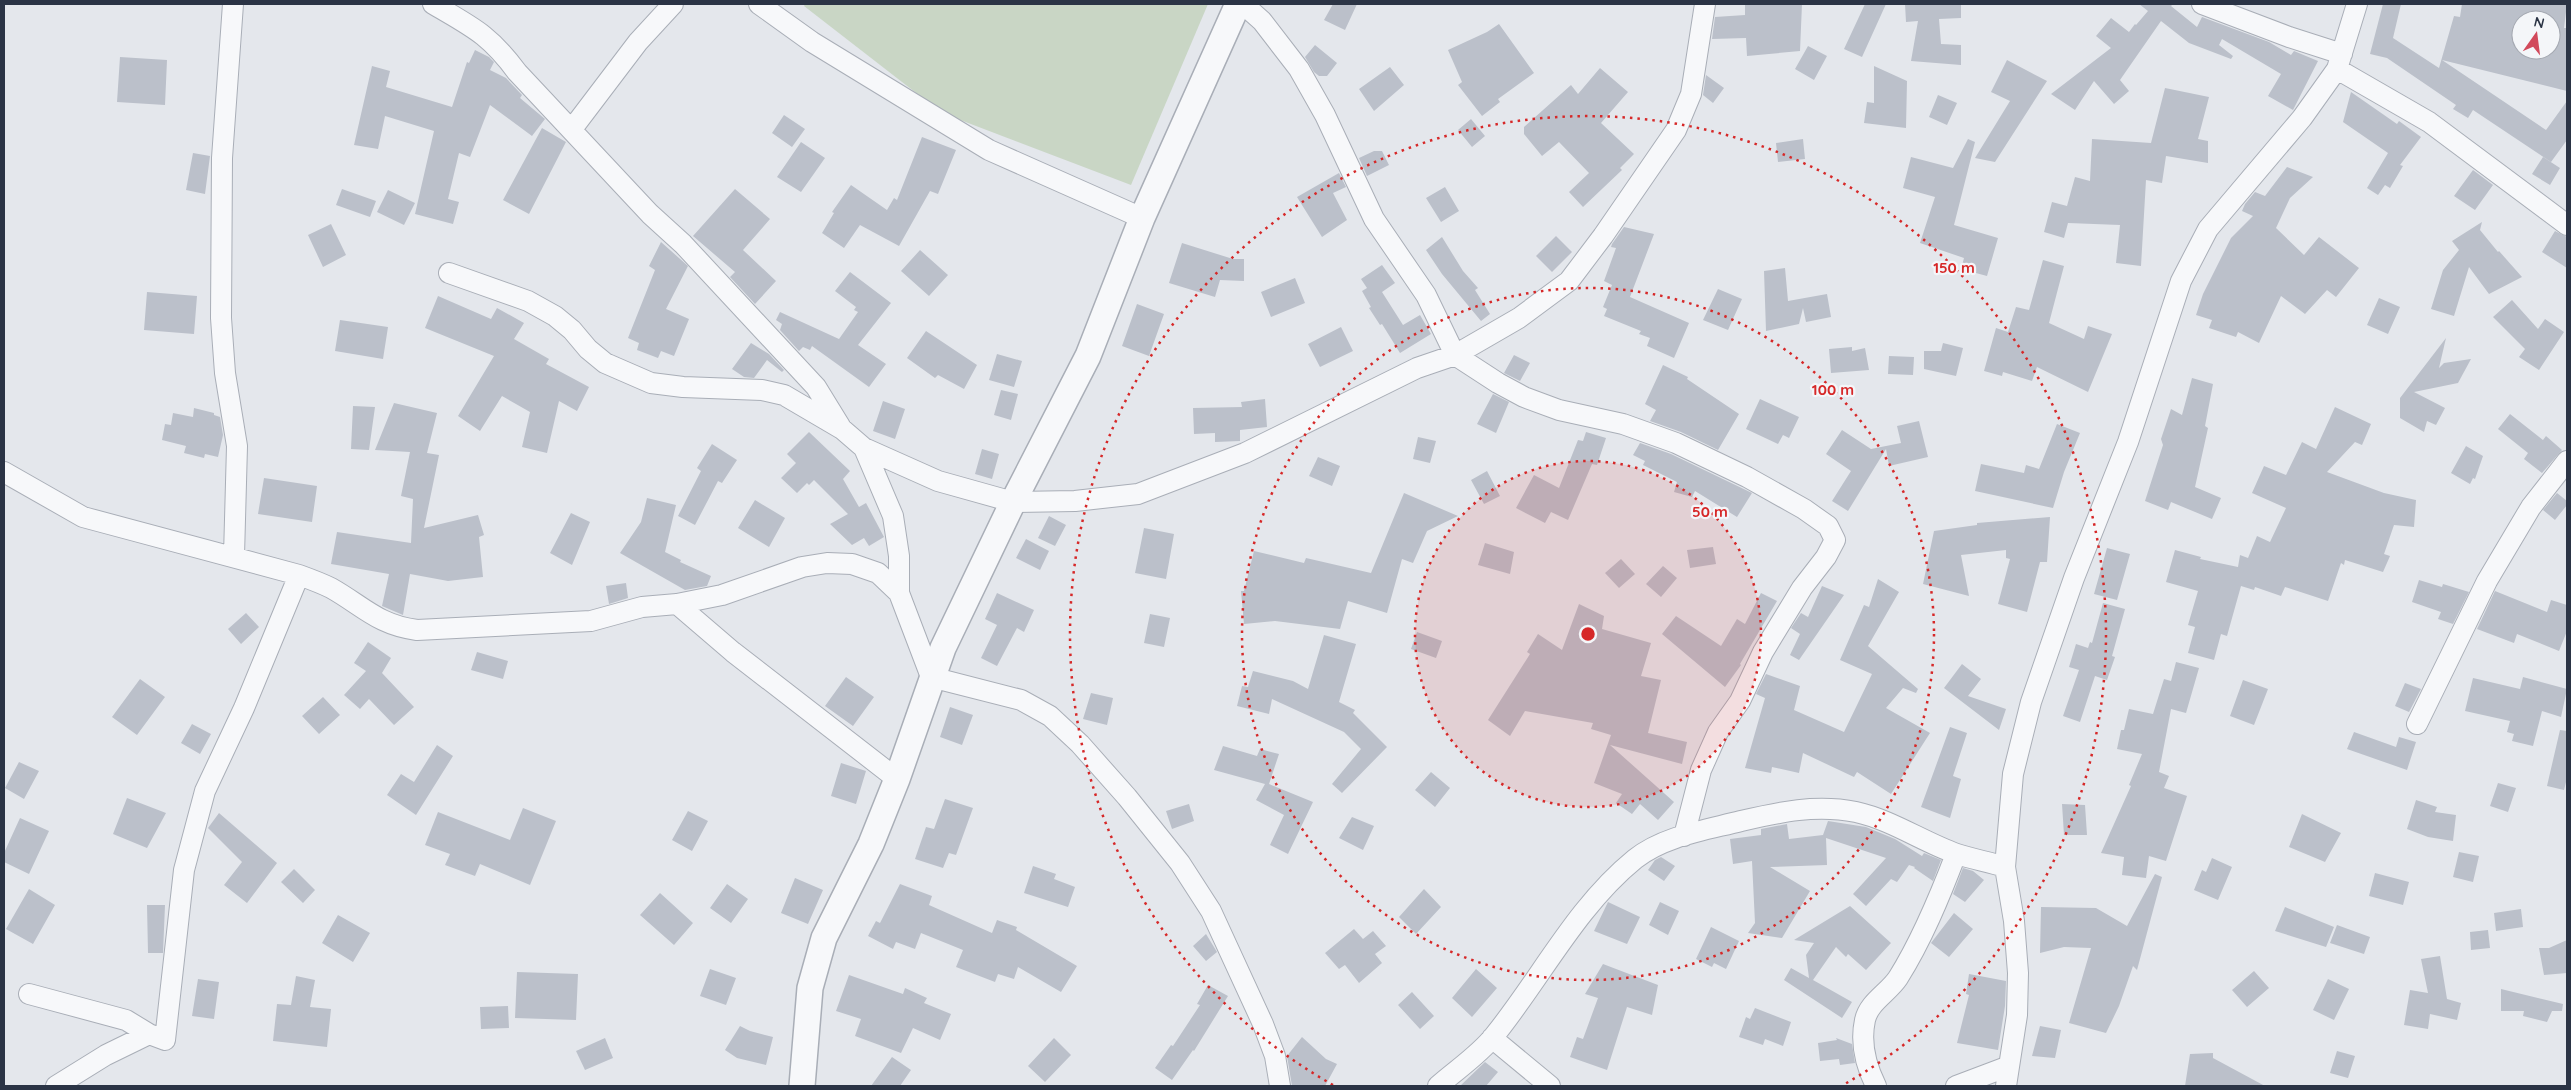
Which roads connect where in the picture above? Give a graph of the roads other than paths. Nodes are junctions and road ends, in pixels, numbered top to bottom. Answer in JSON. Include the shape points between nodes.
{"nodes":[{"id":1,"x":233,"y":4,"type":"edge"},
{"id":2,"x":433,"y":4,"type":"edge"},
{"id":3,"x":673,"y":4,"type":"edge"},
{"id":4,"x":759,"y":4,"type":"edge"},
{"id":5,"x":1238,"y":4,"type":"edge"},
{"id":6,"x":1243,"y":4,"type":"edge"},
{"id":7,"x":1705,"y":4,"type":"edge"},
{"id":8,"x":2202,"y":4,"type":"edge"},
{"id":9,"x":2357,"y":4,"type":"edge"},
{"id":10,"x":2339,"y":61,"type":"junction"},
{"id":11,"x":572,"y":129,"type":"junction"},
{"id":12,"x":1142,"y":218,"type":"junction"},
{"id":13,"x":2567,"y":225,"type":"edge"},
{"id":14,"x":449,"y":273,"type":"dead end"},
{"id":15,"x":1455,"y":355,"type":"junction"},
{"id":16,"x":842,"y":429,"type":"junction"},
{"id":17,"x":864,"y":448,"type":"junction"},
{"id":18,"x":2567,"y":461,"type":"edge"},
{"id":19,"x":4,"y":472,"type":"edge"},
{"id":20,"x":1013,"y":502,"type":"junction"},
{"id":21,"x":234,"y":556,"type":"junction"},
{"id":22,"x":299,"y":574,"type":"junction"},
{"id":23,"x":899,"y":593,"type":"junction"},
{"id":24,"x":677,"y":604,"type":"junction"},
{"id":25,"x":931,"y":677,"type":"junction"},
{"id":26,"x":2418,"y":724,"type":"dead end"},
{"id":27,"x":897,"y":779,"type":"junction"},
{"id":28,"x":1684,"y":836,"type":"junction"},
{"id":29,"x":1956,"y":854,"type":"junction"},
{"id":30,"x":2004,"y":867,"type":"junction"},
{"id":31,"x":29,"y":994,"type":"dead end"},
{"id":32,"x":149,"y":1034,"type":"junction"},
{"id":33,"x":1492,"y":1038,"type":"junction"},
{"id":34,"x":2009,"y":1066,"type":"junction"},
{"id":35,"x":56,"y":1086,"type":"edge"},
{"id":36,"x":802,"y":1086,"type":"edge"},
{"id":37,"x":1280,"y":1086,"type":"edge"},
{"id":38,"x":1438,"y":1086,"type":"edge"},
{"id":39,"x":1550,"y":1086,"type":"edge"},
{"id":40,"x":1876,"y":1086,"type":"edge"},
{"id":41,"x":1956,"y":1086,"type":"edge"},
{"id":42,"x":2006,"y":1086,"type":"edge"}],
"edges":[{"from":1,"to":21,"type":"street","via":[[222,158],[221,318],[225,372],[237,446]]},
{"from":2,"to":11,"type":"street","via":[[485,34]]},
{"from":3,"to":11,"type":"street","via":[[638,42]]},
{"from":4,"to":12,"type":"street","via":[[812,42],[989,150]]},
{"from":5,"to":12,"type":"street"},
{"from":6,"to":15,"type":"street","via":[[1262,21],[1299,69],[1325,115],[1374,219],[1426,295]]},
{"from":7,"to":15,"type":"street","via":[[1691,94],[1676,130],[1604,236],[1569,281],[1519,318]]},
{"from":8,"to":10,"type":"street"},
{"from":9,"to":10,"type":"street"},
{"from":10,"to":13,"type":"street","via":[[2429,122]]},
{"from":10,"to":30,"type":"street","via":[[2302,118],[2208,229],[2181,281],[2128,442],[2074,578],[2031,702],[2013,774]]},
{"from":11,"to":16,"type":"street","via":[[816,387]]},
{"from":12,"to":20,"type":"street","via":[[1088,356]]},
{"from":14,"to":16,"type":"street","via":[[528,301],[567,325],[604,363],[642,379],[683,387],[762,390],[784,395]]},
{"from":15,"to":20,"type":"street","via":[[1417,368],[1245,453],[1138,494],[1074,501]]},
{"from":15,"to":28,"type":"street","via":[[1524,396],[1559,410],[1632,427],[1676,443],[1747,477],[1828,526],[1835,540],[1802,588],[1763,652],[1740,701],[1718,732],[1702,770]]},
{"from":16,"to":17,"type":"street"},
{"from":17,"to":20,"type":"street","via":[[938,481]]},
{"from":17,"to":23,"type":"street","via":[[893,516],[899,556]]},
{"from":18,"to":26,"type":"street","via":[[2531,507],[2487,581]]},
{"from":19,"to":21,"type":"street","via":[[84,517]]},
{"from":20,"to":25,"type":"street"},
{"from":21,"to":22,"type":"street"},
{"from":22,"to":24,"type":"street","via":[[332,588],[364,611],[397,628],[417,630],[558,625],[591,621],[642,607]]},
{"from":22,"to":32,"type":"street","via":[[244,708],[205,792],[184,870],[165,1040]]},
{"from":23,"to":24,"type":"street","via":[[878,573],[852,564],[827,563],[802,567],[722,595]]},
{"from":23,"to":25,"type":"street"},
{"from":24,"to":27,"type":"street","via":[[733,652]]},
{"from":25,"to":27,"type":"street"},
{"from":25,"to":37,"type":"street","via":[[1021,700],[1050,716],[1127,797],[1180,863],[1210,910],[1263,1024],[1275,1056]]},
{"from":27,"to":36,"type":"street","via":[[871,844],[832,919],[816,960],[810,988]]},
{"from":28,"to":29,"type":"street","via":[[1783,811],[1822,807],[1858,812]]},
{"from":28,"to":33,"type":"street","via":[[1636,859],[1606,887],[1570,929],[1518,1006]]},
{"from":29,"to":30,"type":"street"},
{"from":29,"to":40,"type":"street","via":[[1935,908],[1897,979],[1865,1018],[1864,1052]]},
{"from":30,"to":34,"type":"street","via":[[2014,921],[2018,973],[2017,1015]]},
{"from":31,"to":32,"type":"street","via":[[126,1020]]},
{"from":32,"to":35,"type":"street","via":[[106,1055]]},
{"from":33,"to":38,"type":"street"},
{"from":33,"to":39,"type":"street"},
{"from":34,"to":41,"type":"street"},
{"from":34,"to":42,"type":"street"}]}
